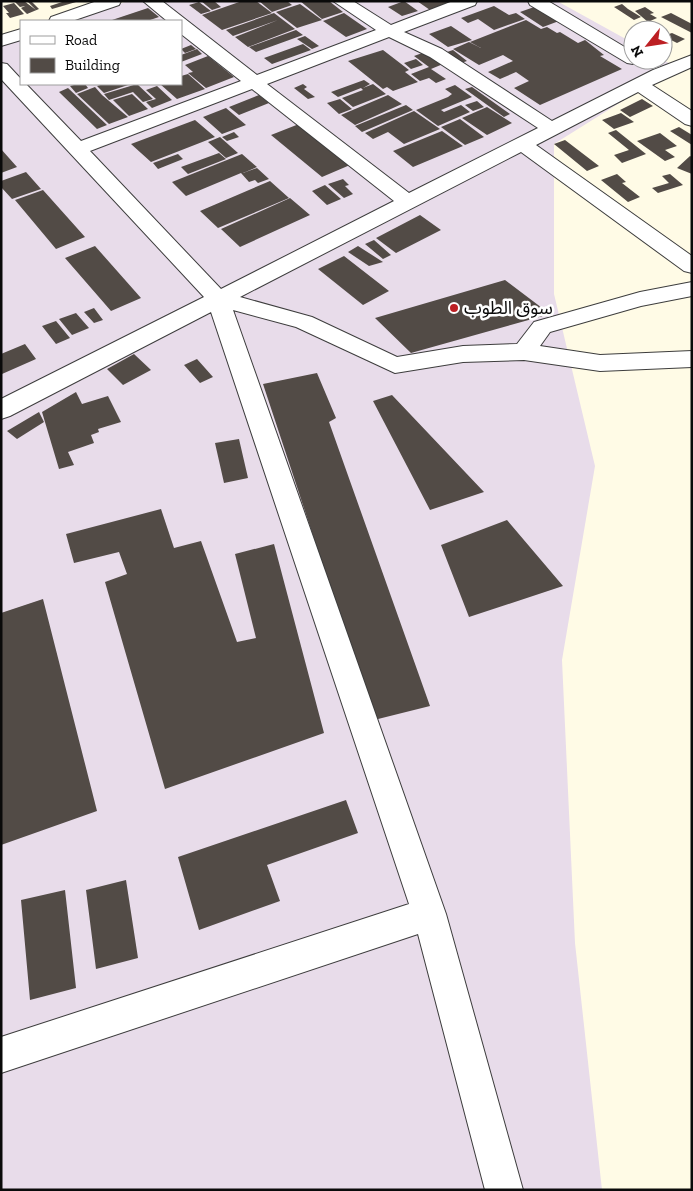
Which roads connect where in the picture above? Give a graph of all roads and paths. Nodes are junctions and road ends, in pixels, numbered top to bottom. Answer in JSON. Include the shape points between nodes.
{"nodes":[{"id":1,"x":151,"y":1,"type":"edge"},
{"id":2,"x":341,"y":1,"type":"edge"},
{"id":3,"x":469,"y":1,"type":"edge"},
{"id":4,"x":536,"y":1,"type":"edge"},
{"id":5,"x":100,"y":3,"type":"edge"},
{"id":6,"x":58,"y":20,"type":"edge"},
{"id":7,"x":176,"y":20,"type":"edge"},
{"id":8,"x":182,"y":26,"type":"edge"},
{"id":9,"x":389,"y":31,"type":"junction"},
{"id":10,"x":20,"y":34,"type":"edge"},
{"id":11,"x":1,"y":41,"type":"edge"},
{"id":12,"x":623,"y":53,"type":"edge"},
{"id":13,"x":692,"y":60,"type":"edge"},
{"id":14,"x":1,"y":68,"type":"edge"},
{"id":15,"x":652,"y":70,"type":"edge"},
{"id":16,"x":659,"y":74,"type":"junction"},
{"id":17,"x":255,"y":82,"type":"junction"},
{"id":18,"x":639,"y":84,"type":"junction"},
{"id":19,"x":692,"y":120,"type":"edge"},
{"id":20,"x":552,"y":129,"type":"junction"},
{"id":21,"x":522,"y":144,"type":"junction"},
{"id":22,"x":78,"y":149,"type":"junction"},
{"id":23,"x":408,"y":202,"type":"junction"},
{"id":24,"x":692,"y":266,"type":"edge"},
{"id":25,"x":692,"y":289,"type":"edge"},
{"id":26,"x":218,"y":299,"type":"junction"},
{"id":27,"x":524,"y":352,"type":"junction"},
{"id":28,"x":692,"y":359,"type":"edge"},
{"id":29,"x":1,"y":410,"type":"edge"},
{"id":30,"x":429,"y":914,"type":"junction"},
{"id":31,"x":1,"y":1054,"type":"edge"},
{"id":32,"x":504,"y":1190,"type":"edge"}],
"edges":[{"from":1,"to":7,"type":"street"},
{"from":2,"to":9,"type":"street"},
{"from":3,"to":9,"type":"street"},
{"from":4,"to":12,"type":"street"},
{"from":5,"to":6,"type":"street"},
{"from":8,"to":17,"type":"street"},
{"from":9,"to":17,"type":"street"},
{"from":9,"to":20,"type":"street","via":[[436,53]]},
{"from":10,"to":11,"type":"street"},
{"from":13,"to":16,"type":"street"},
{"from":14,"to":22,"type":"street"},
{"from":15,"to":16,"type":"street"},
{"from":16,"to":18,"type":"street"},
{"from":17,"to":22,"type":"street"},
{"from":17,"to":23,"type":"street"},
{"from":18,"to":19,"type":"street"},
{"from":18,"to":20,"type":"street"},
{"from":20,"to":21,"type":"street"},
{"from":21,"to":23,"type":"street"},
{"from":21,"to":24,"type":"street"},
{"from":22,"to":26,"type":"street"},
{"from":23,"to":26,"type":"street"},
{"from":25,"to":27,"type":"street","via":[[640,299],[542,327]]},
{"from":26,"to":27,"type":"street","via":[[304,322],[395,365],[463,354]]},
{"from":26,"to":29,"type":"street"},
{"from":26,"to":30,"type":"street"},
{"from":27,"to":28,"type":"street","via":[[600,364]]},
{"from":30,"to":31,"type":"street"},
{"from":30,"to":32,"type":"street"}]}
